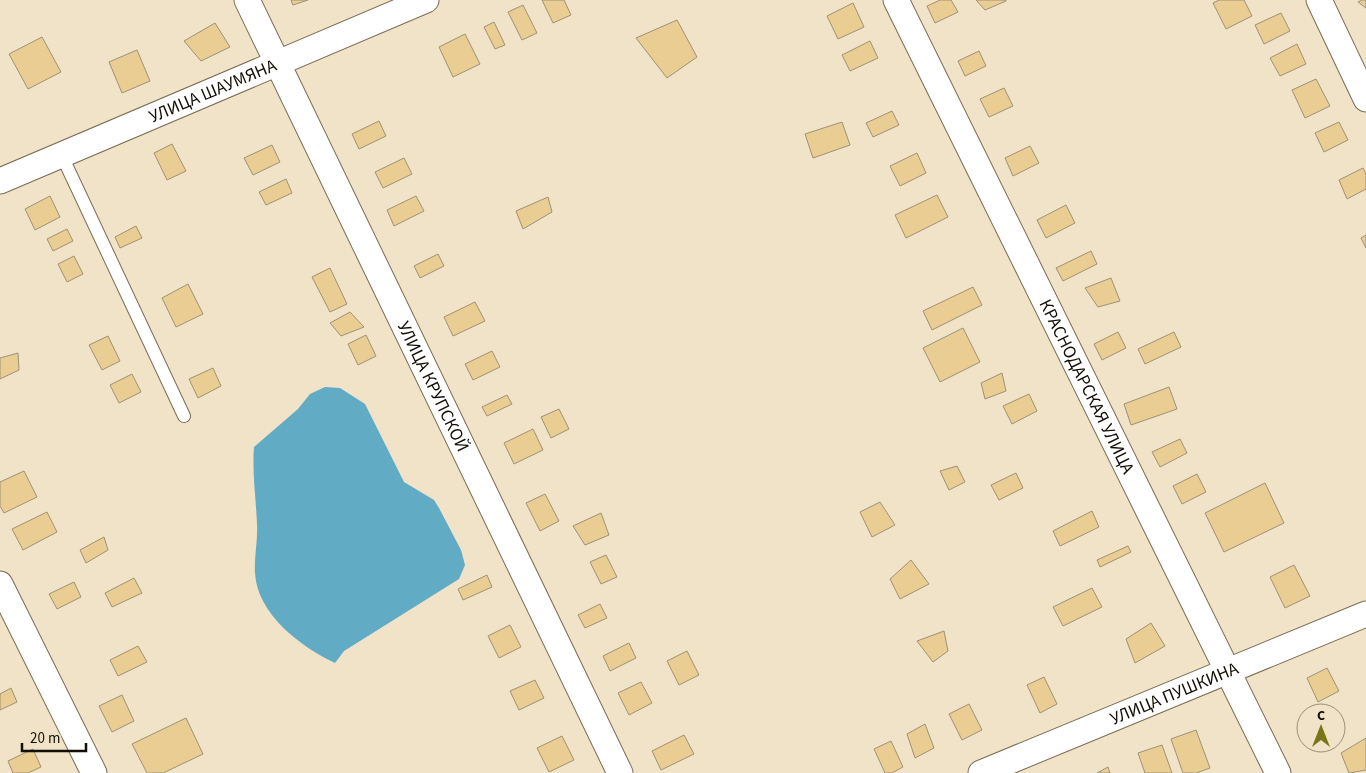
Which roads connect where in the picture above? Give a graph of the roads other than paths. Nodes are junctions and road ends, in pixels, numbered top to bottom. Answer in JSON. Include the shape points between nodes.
{"nodes":[{"id":1,"x":247,"y":0,"type":"edge"},
{"id":2,"x":426,"y":0,"type":"edge"},
{"id":3,"x":896,"y":0,"type":"edge"},
{"id":4,"x":1319,"y":0,"type":"edge"},
{"id":5,"x":278,"y":63,"type":"junction"},
{"id":6,"x":1366,"y":99,"type":"edge"},
{"id":7,"x":62,"y":156,"type":"junction"},
{"id":8,"x":0,"y":181,"type":"edge"},
{"id":9,"x":184,"y":416,"type":"dead end"},
{"id":10,"x":0,"y":584,"type":"edge"},
{"id":11,"x":1366,"y":614,"type":"edge"},
{"id":12,"x":1227,"y":671,"type":"junction"},
{"id":13,"x":94,"y":773,"type":"edge"},
{"id":14,"x":620,"y":773,"type":"edge"},
{"id":15,"x":981,"y":773,"type":"edge"},
{"id":16,"x":1278,"y":773,"type":"edge"}],
"edges":[{"from":1,"to":5,"type":"street","name":"УЛИЦА КРУПСКОЙ"},
{"from":2,"to":5,"type":"street","name":"УЛИЦА ШАУМЯНА"},
{"from":3,"to":12,"type":"street","name":"КРАСНОДАРСКАЯ УЛИЦА"},
{"from":4,"to":6,"type":"street"},
{"from":5,"to":7,"type":"street","name":"УЛИЦА ШАУМЯНА"},
{"from":5,"to":14,"type":"street","name":"УЛИЦА КРУПСКОЙ"},
{"from":7,"to":8,"type":"street","name":"УЛИЦА ШАУМЯНА"},
{"from":7,"to":9,"type":"lane"},
{"from":10,"to":13,"type":"street"},
{"from":11,"to":12,"type":"street","name":"УЛИЦА ПУШКИНА"},
{"from":12,"to":15,"type":"street","name":"УЛИЦА ПУШКИНА"},
{"from":12,"to":16,"type":"street","name":"КРАСНОДАРСКАЯ УЛИЦА"}]}
